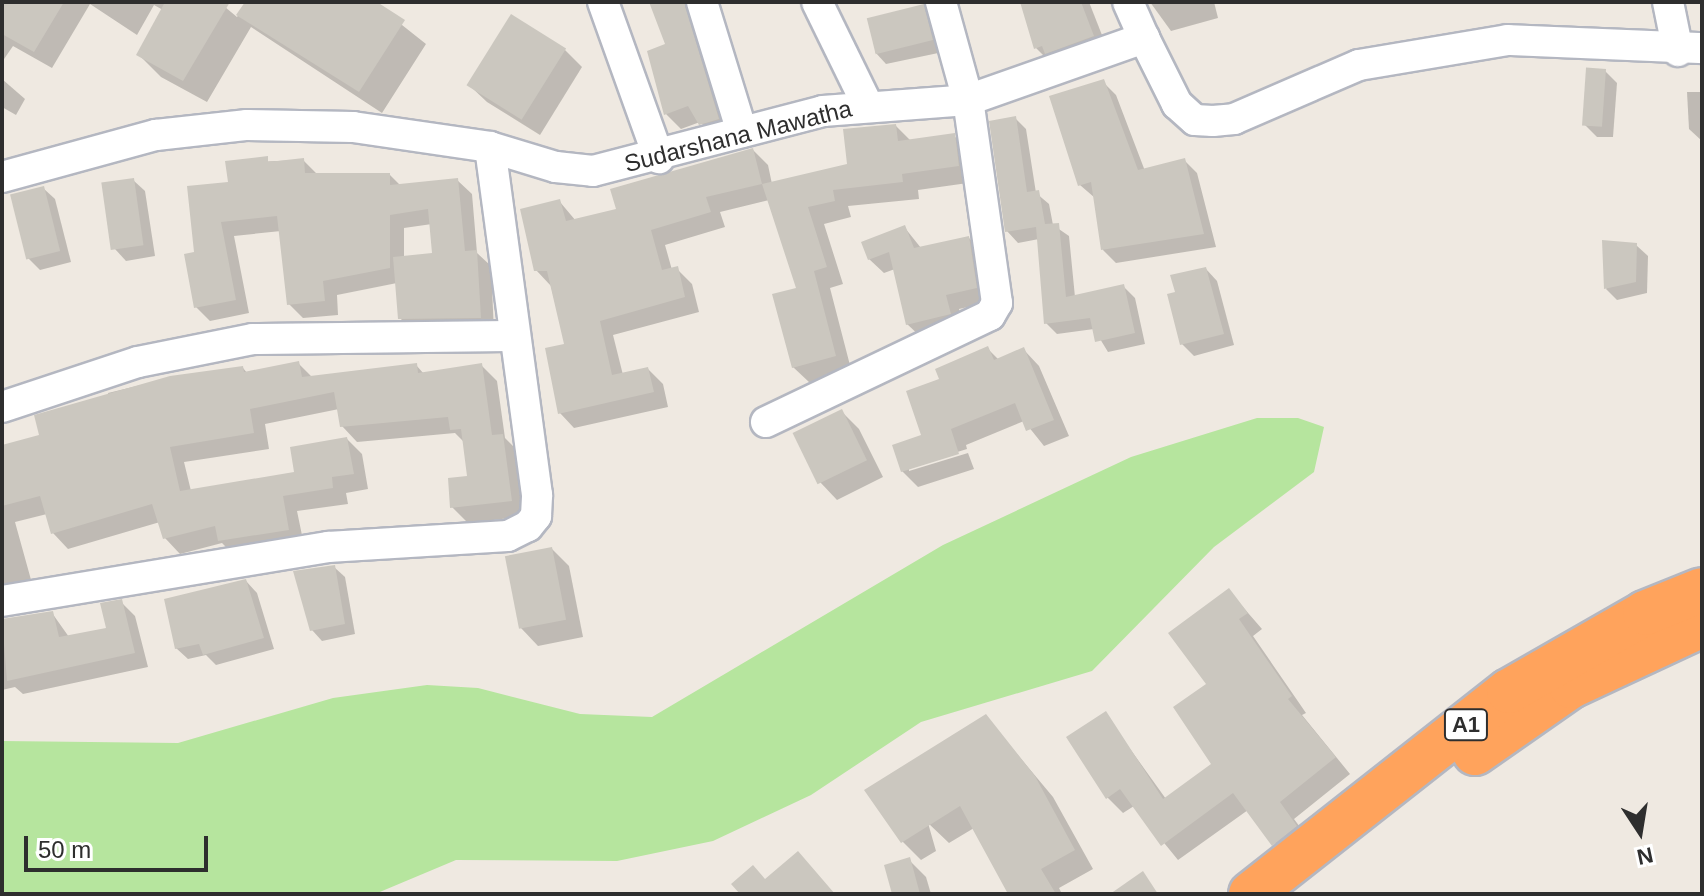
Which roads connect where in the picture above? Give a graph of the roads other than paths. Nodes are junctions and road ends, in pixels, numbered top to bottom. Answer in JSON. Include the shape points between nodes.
{"nodes":[{"id":1,"x":603,"y":2,"type":"edge"},
{"id":2,"x":702,"y":2,"type":"edge"},
{"id":3,"x":817,"y":2,"type":"edge"},
{"id":4,"x":941,"y":2,"type":"edge"},
{"id":5,"x":1128,"y":2,"type":"edge"},
{"id":6,"x":1668,"y":2,"type":"edge"},
{"id":7,"x":1144,"y":38,"type":"junction"},
{"id":8,"x":1690,"y":49,"type":"edge"},
{"id":9,"x":968,"y":100,"type":"junction"},
{"id":10,"x":867,"y":104,"type":"junction"},
{"id":11,"x":742,"y":132,"type":"junction"},
{"id":12,"x":490,"y":147,"type":"junction"},
{"id":13,"x":659,"y":158,"type":"junction"},
{"id":14,"x":2,"y":177,"type":"edge"},
{"id":15,"x":514,"y":336,"type":"junction"},
{"id":16,"x":2,"y":407,"type":"edge"},
{"id":17,"x":766,"y":422,"type":"dead end"},
{"id":18,"x":1702,"y":590,"type":"edge"},
{"id":19,"x":2,"y":601,"type":"edge"},
{"id":20,"x":1702,"y":625,"type":"edge"},
{"id":21,"x":1251,"y":894,"type":"edge"},
{"id":22,"x":1300,"y":894,"type":"edge"}],
"edges":[{"from":1,"to":13,"type":"street"},
{"from":2,"to":11,"type":"street"},
{"from":3,"to":10,"type":"street"},
{"from":4,"to":9,"type":"street"},
{"from":5,"to":7,"type":"street"},
{"from":6,"to":8,"type":"street"},
{"from":7,"to":8,"type":"street","via":[[1177,104],[1195,120],[1213,121],[1234,119],[1359,65],[1508,40]]},
{"from":7,"to":9,"type":"street","name":"Sudarshana Mawatha"},
{"from":9,"to":10,"type":"street","name":"Sudarshana Mawatha"},
{"from":9,"to":17,"type":"street","via":[[997,285],[997,303],[990,315]]},
{"from":10,"to":11,"type":"street","name":"Sudarshana Mawatha"},
{"from":11,"to":13,"type":"street","name":"Sudarshana Mawatha"},
{"from":12,"to":13,"type":"street","name":"Sudarshana Mawatha","via":[[556,167],[593,171]]},
{"from":12,"to":14,"type":"street","name":"Sudarshana Mawatha","via":[[353,127],[247,125],[156,135]]},
{"from":12,"to":15,"type":"street"},
{"from":15,"to":16,"type":"street","via":[[253,339],[138,362]]},
{"from":15,"to":19,"type":"street","via":[[537,495],[536,516],[528,526],[508,536],[328,547]]},
{"from":18,"to":21,"type":"highway","number":"A1","via":[[1645,613],[1509,691]]},
{"from":20,"to":22,"type":"highway","number":"A1","via":[[1559,694],[1491,741]]}]}
